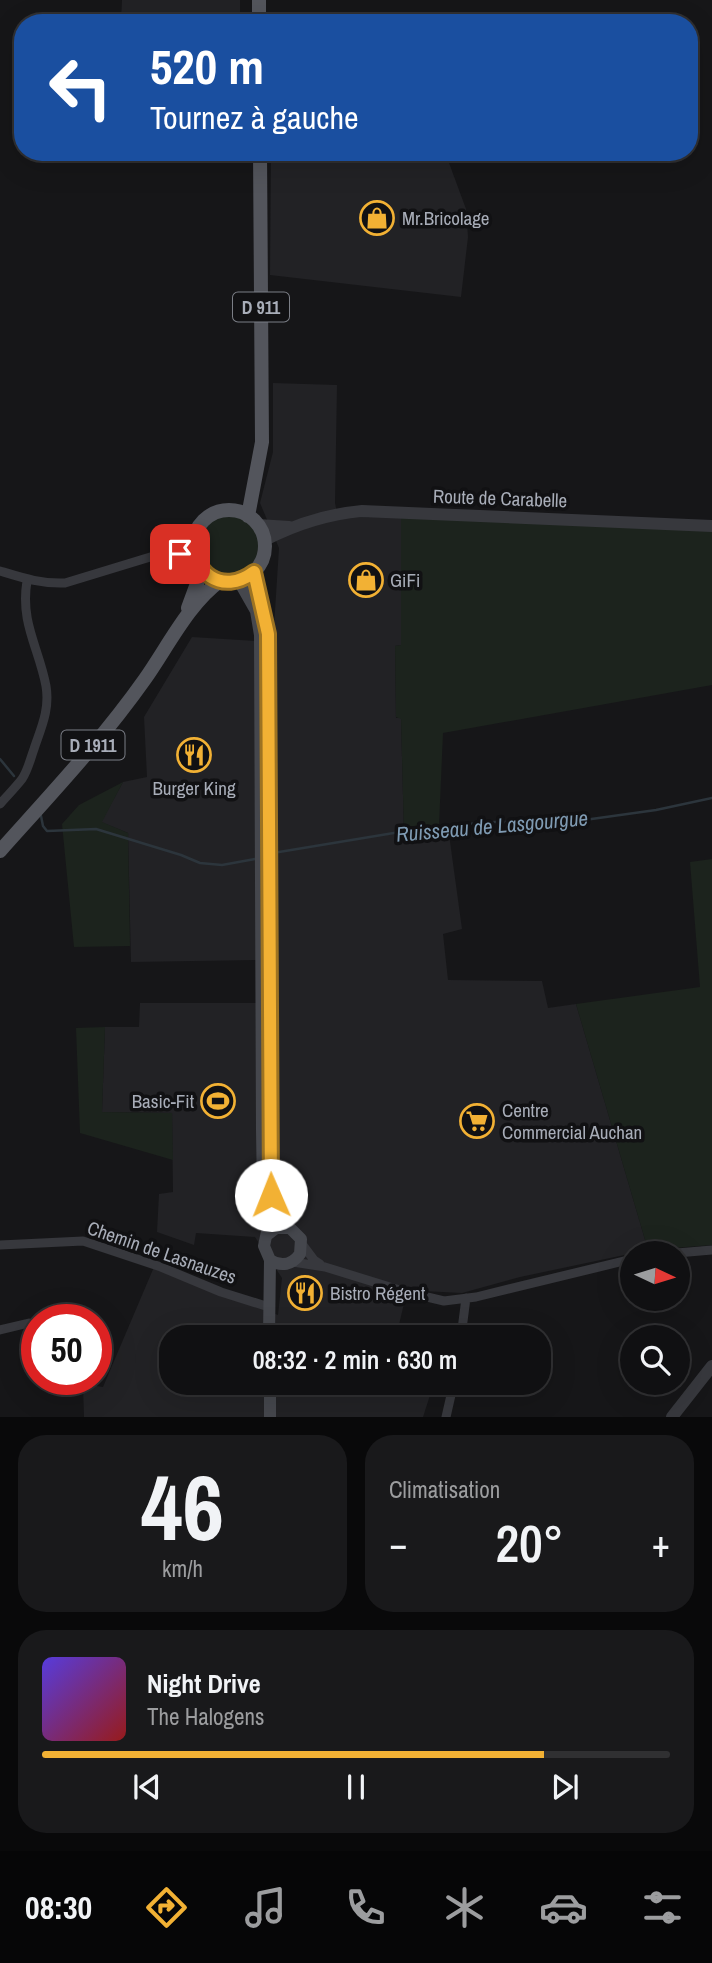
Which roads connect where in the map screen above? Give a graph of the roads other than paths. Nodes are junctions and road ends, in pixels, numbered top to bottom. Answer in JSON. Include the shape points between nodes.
{"nodes":[{"id":1,"x":260,"y":161,"type":"edge"},
{"id":2,"x":256,"y":478,"type":"junction"},
{"id":3,"x":233,"y":510,"type":"junction"},
{"id":4,"x":253,"y":520,"type":"junction"},
{"id":5,"x":712,"y":526,"type":"edge"},
{"id":6,"x":289,"y":527,"type":"junction"},
{"id":7,"x":195,"y":535,"type":"junction"},
{"id":8,"x":265,"y":540,"type":"junction"},
{"id":9,"x":170,"y":551,"type":"junction"},
{"id":10,"x":199,"y":565,"type":"junction"},
{"id":11,"x":0,"y":571,"type":"edge"},
{"id":12,"x":254,"y":572,"type":"junction"},
{"id":13,"x":27,"y":581,"type":"junction"},
{"id":14,"x":220,"y":581,"type":"junction"},
{"id":15,"x":239,"y":581,"type":"junction"},
{"id":16,"x":177,"y":632,"type":"junction"},
{"id":17,"x":0,"y":804,"type":"edge"},
{"id":18,"x":0,"y":851,"type":"edge"},
{"id":19,"x":288,"y":1227,"type":"junction"},
{"id":20,"x":267,"y":1236,"type":"junction"},
{"id":21,"x":302,"y":1244,"type":"junction"},
{"id":22,"x":0,"y":1245,"type":"edge"},
{"id":23,"x":712,"y":1250,"type":"edge"},
{"id":24,"x":690,"y":1252,"type":"edge"},
{"id":25,"x":270,"y":1260,"type":"junction"},
{"id":26,"x":620,"y":1262,"type":"edge"},
{"id":27,"x":290,"y":1263,"type":"junction"},
{"id":28,"x":325,"y":1267,"type":"junction"},
{"id":29,"x":466,"y":1298,"type":"junction"},
{"id":30,"x":269,"y":1307,"type":"junction"},
{"id":31,"x":21,"y":1325,"type":"edge"},
{"id":32,"x":269,"y":1325,"type":"edge"},
{"id":33,"x":463,"y":1325,"type":"edge"},
{"id":34,"x":0,"y":1330,"type":"edge"},
{"id":35,"x":712,"y":1366,"type":"edge"},
{"id":36,"x":270,"y":1395,"type":"edge"},
{"id":37,"x":451,"y":1395,"type":"edge"},
{"id":38,"x":270,"y":1417,"type":"edge"},
{"id":39,"x":446,"y":1417,"type":"edge"},
{"id":40,"x":672,"y":1417,"type":"edge"}],
"edges":[{"from":1,"to":2,"type":"main road","number":"D 911","via":[[262,442]]},
{"from":2,"to":3,"type":"main road","number":"D 911"},
{"from":2,"to":4,"type":"main road","number":"D 911"},
{"from":3,"to":4,"type":"main road"},
{"from":3,"to":7,"type":"main road","via":[[210,516]]},
{"from":4,"to":6,"type":"street","name":"Route de Carabelle"},
{"from":4,"to":8,"type":"main road"},
{"from":5,"to":6,"type":"street","name":"Route de Carabelle","via":[[362,511]]},
{"from":6,"to":8,"type":"street","name":"Route de Carabelle"},
{"from":7,"to":9,"type":"street"},
{"from":7,"to":10,"type":"main road","via":[[193,547]]},
{"from":8,"to":12,"type":"main road","via":[[265,552]]},
{"from":9,"to":10,"type":"street","via":[[188,555]]},
{"from":9,"to":13,"type":"street","via":[[65,583]]},
{"from":10,"to":14,"type":"main road"},
{"from":10,"to":16,"type":"main road","number":"D 1911","via":[[197,589]]},
{"from":11,"to":13,"type":"street"},
{"from":12,"to":15,"type":"main road"},
{"from":12,"to":19,"type":"main road","via":[[268,634],[271,1195],[277,1215]]},
{"from":13,"to":17,"type":"street","via":[[28,629],[46,685],[47,705],[23,778]]},
{"from":14,"to":15,"type":"main road"},
{"from":14,"to":16,"type":"main road","number":"D 1911"},
{"from":15,"to":20,"type":"main road","via":[[256,611],[260,635],[262,1130]]},
{"from":16,"to":18,"type":"main road","number":"D 1911","via":[[104,733]]},
{"from":19,"to":20,"type":"main road","via":[[276,1228]]},
{"from":19,"to":21,"type":"main road"},
{"from":20,"to":25,"type":"main road","via":[[265,1251]]},
{"from":21,"to":27,"type":"main road","via":[[300,1254]]},
{"from":21,"to":28,"type":"street"},
{"from":22,"to":30,"type":"street","name":"Chemin de Lasnauzes","via":[[83,1241]]},
{"from":23,"to":24,"type":"street"},
{"from":25,"to":27,"type":"main road"},
{"from":25,"to":30,"type":"main road"},
{"from":26,"to":29,"type":"street"},
{"from":27,"to":28,"type":"street"},
{"from":27,"to":30,"type":"main road","via":[[279,1276]]},
{"from":28,"to":29,"type":"street","via":[[444,1301]]},
{"from":29,"to":33,"type":"street"},
{"from":30,"to":32,"type":"main road"},
{"from":31,"to":34,"type":"street"},
{"from":35,"to":40,"type":"street"},
{"from":36,"to":38,"type":"main road"},
{"from":37,"to":39,"type":"street"}]}
